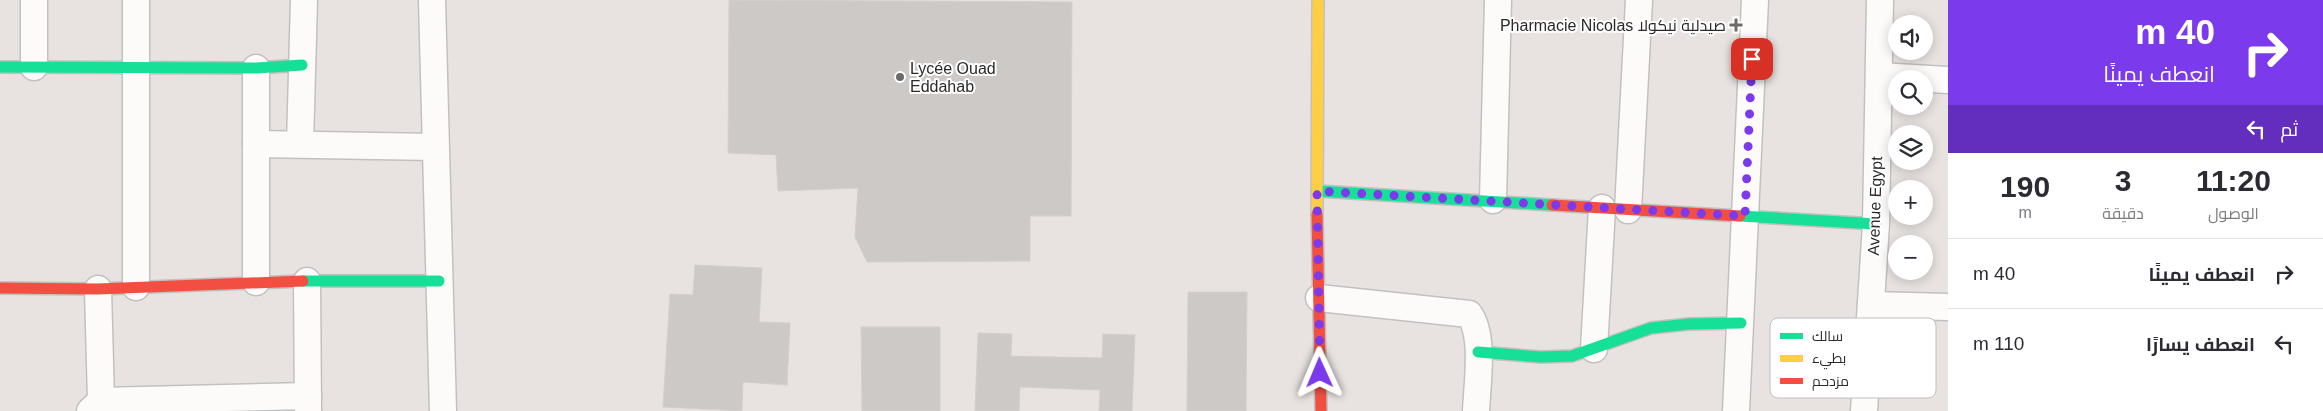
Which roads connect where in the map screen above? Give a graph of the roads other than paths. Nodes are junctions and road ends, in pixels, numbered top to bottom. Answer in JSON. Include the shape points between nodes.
{"nodes":[{"id":1,"x":34,"y":0,"type":"edge"},
{"id":2,"x":136,"y":0,"type":"edge"},
{"id":3,"x":304,"y":0,"type":"edge"},
{"id":4,"x":432,"y":0,"type":"edge"},
{"id":5,"x":1318,"y":0,"type":"edge"},
{"id":6,"x":1498,"y":0,"type":"edge"},
{"id":7,"x":1639,"y":0,"type":"edge"},
{"id":8,"x":1755,"y":0,"type":"edge"},
{"id":9,"x":1880,"y":0,"type":"edge"},
{"id":10,"x":302,"y":65,"type":"junction"},
{"id":11,"x":0,"y":67,"type":"edge"},
{"id":12,"x":34,"y":67,"type":"junction"},
{"id":13,"x":136,"y":68,"type":"junction"},
{"id":14,"x":256,"y":68,"type":"junction"},
{"id":15,"x":1879,"y":76,"type":"junction"},
{"id":16,"x":1948,"y":80,"type":"edge"},
{"id":17,"x":256,"y":144,"type":"junction"},
{"id":18,"x":300,"y":144,"type":"junction"},
{"id":19,"x":435,"y":146,"type":"junction"},
{"id":20,"x":1317,"y":191,"type":"junction"},
{"id":21,"x":1493,"y":200,"type":"junction"},
{"id":22,"x":1602,"y":208,"type":"junction"},
{"id":23,"x":1628,"y":210,"type":"junction"},
{"id":24,"x":1745,"y":216,"type":"junction"},
{"id":25,"x":1876,"y":224,"type":"junction"},
{"id":26,"x":307,"y":281,"type":"junction"},
{"id":27,"x":439,"y":281,"type":"junction"},
{"id":28,"x":256,"y":282,"type":"junction"},
{"id":29,"x":136,"y":287,"type":"junction"},
{"id":30,"x":0,"y":288,"type":"edge"},
{"id":31,"x":98,"y":289,"type":"junction"},
{"id":32,"x":1318,"y":298,"type":"junction"},
{"id":33,"x":1871,"y":305,"type":"junction"},
{"id":34,"x":1948,"y":307,"type":"edge"},
{"id":35,"x":1871,"y":318,"type":"edge"},
{"id":36,"x":1741,"y":323,"type":"junction"},
{"id":37,"x":1594,"y":350,"type":"junction"},
{"id":38,"x":1478,"y":352,"type":"junction"},
{"id":39,"x":1870,"y":398,"type":"edge"},
{"id":40,"x":308,"y":403,"type":"edge"},
{"id":41,"x":95,"y":406,"type":"edge"},
{"id":42,"x":443,"y":411,"type":"edge"},
{"id":43,"x":1321,"y":411,"type":"edge"},
{"id":44,"x":1476,"y":411,"type":"edge"},
{"id":45,"x":1736,"y":411,"type":"edge"},
{"id":46,"x":1870,"y":411,"type":"edge"}],
"edges":[{"from":1,"to":12,"type":"street"},
{"from":2,"to":13,"type":"street"},
{"from":3,"to":10,"type":"street"},
{"from":4,"to":19,"type":"street"},
{"from":5,"to":20,"type":"street"},
{"from":6,"to":21,"type":"street"},
{"from":7,"to":23,"type":"street"},
{"from":8,"to":24,"type":"street"},
{"from":9,"to":15,"type":"street","name":"Avenue Egypt"},
{"from":10,"to":14,"type":"street"},
{"from":10,"to":18,"type":"street"},
{"from":11,"to":12,"type":"street"},
{"from":12,"to":13,"type":"street"},
{"from":13,"to":14,"type":"street"},
{"from":13,"to":29,"type":"street"},
{"from":14,"to":17,"type":"street"},
{"from":15,"to":16,"type":"street"},
{"from":15,"to":25,"type":"street","name":"Avenue Egypt"},
{"from":17,"to":18,"type":"street"},
{"from":17,"to":28,"type":"street"},
{"from":18,"to":19,"type":"street"},
{"from":19,"to":27,"type":"street"},
{"from":20,"to":21,"type":"street"},
{"from":20,"to":32,"type":"street"},
{"from":21,"to":22,"type":"street"},
{"from":22,"to":23,"type":"street"},
{"from":22,"to":37,"type":"street"},
{"from":23,"to":24,"type":"street"},
{"from":24,"to":25,"type":"street"},
{"from":24,"to":36,"type":"street"},
{"from":25,"to":33,"type":"street","name":"Avenue Egypt"},
{"from":26,"to":27,"type":"street"},
{"from":26,"to":28,"type":"street"},
{"from":26,"to":40,"type":"street"},
{"from":27,"to":42,"type":"street"},
{"from":28,"to":29,"type":"street"},
{"from":29,"to":31,"type":"street"},
{"from":30,"to":31,"type":"street"},
{"from":31,"to":41,"type":"street"},
{"from":32,"to":38,"type":"street","via":[[1467,313],[1473,321]]},
{"from":32,"to":43,"type":"street"},
{"from":33,"to":34,"type":"street"},
{"from":33,"to":35,"type":"street","name":"Avenue Egypt"},
{"from":36,"to":37,"type":"street","via":[[1651,329]]},
{"from":36,"to":45,"type":"street"},
{"from":37,"to":38,"type":"street","via":[[1562,357]]},
{"from":38,"to":44,"type":"street"},
{"from":39,"to":46,"type":"street","name":"Avenue Egypt"},
{"from":40,"to":41,"type":"street"}]}
